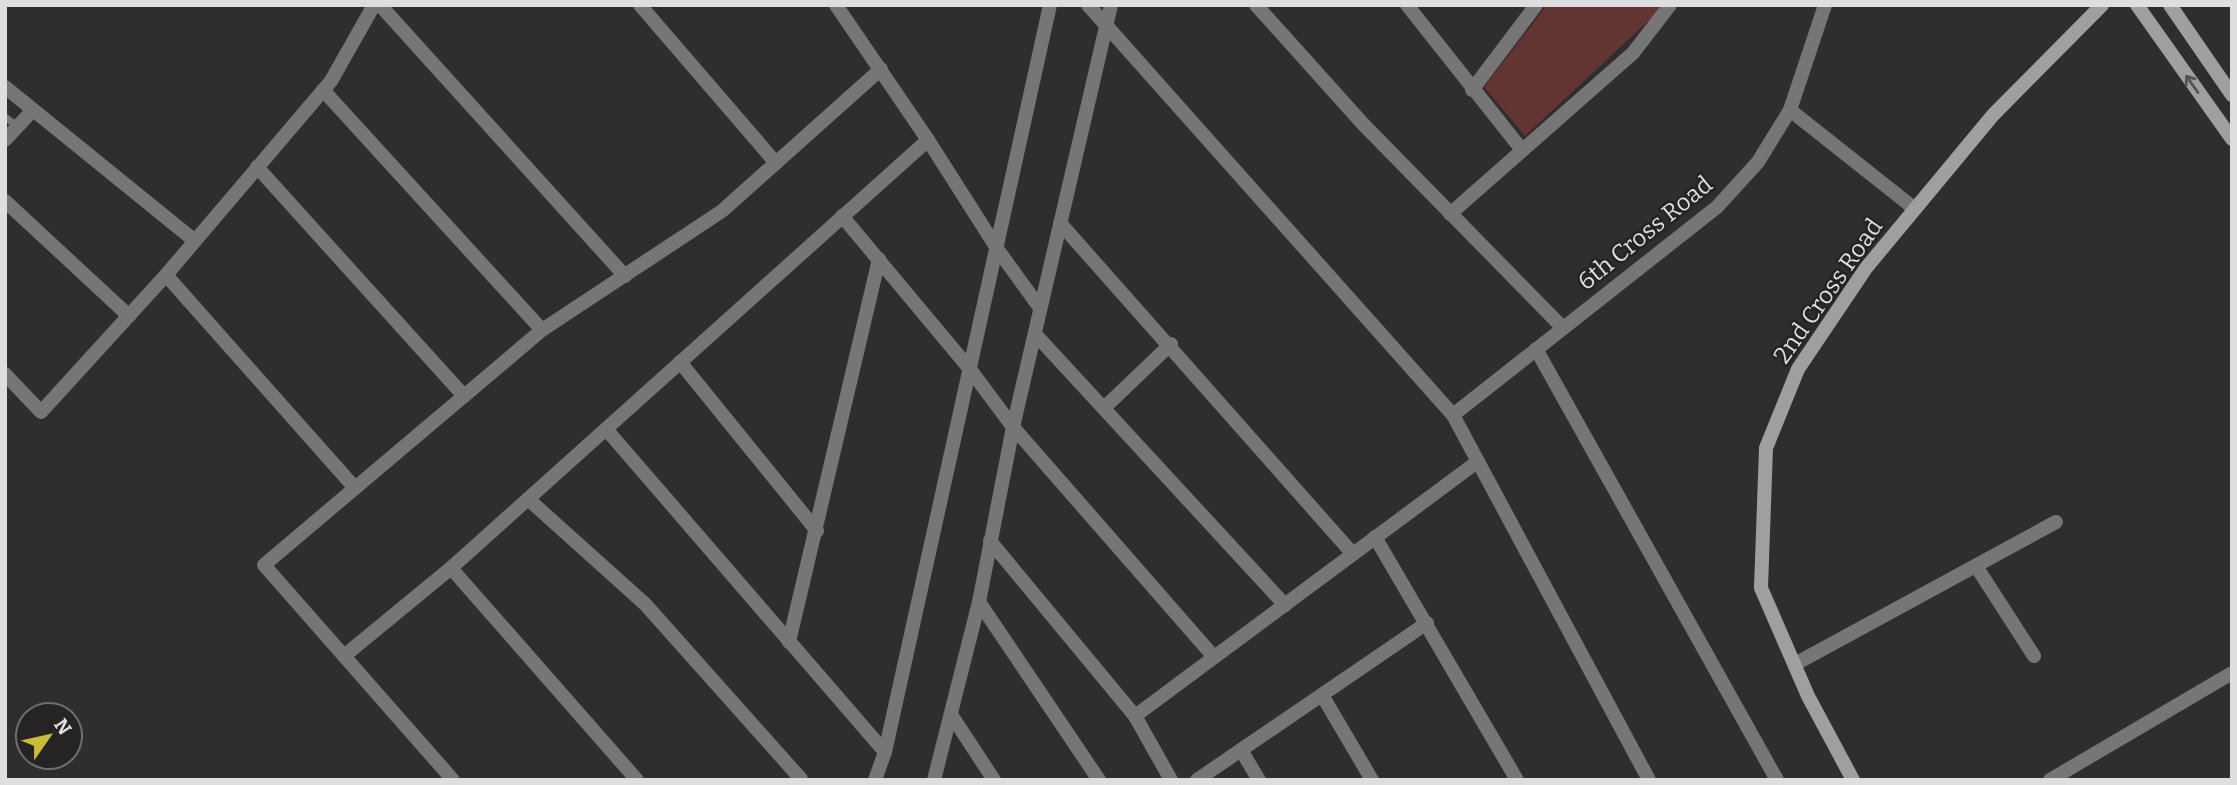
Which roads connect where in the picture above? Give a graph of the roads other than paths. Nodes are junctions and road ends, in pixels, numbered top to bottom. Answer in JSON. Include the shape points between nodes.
{"nodes":[{"id":1,"x":374,"y":5,"type":"edge"},
{"id":2,"x":380,"y":5,"type":"edge"},
{"id":3,"x":640,"y":5,"type":"edge"},
{"id":4,"x":836,"y":5,"type":"edge"},
{"id":5,"x":1050,"y":5,"type":"edge"},
{"id":6,"x":1088,"y":5,"type":"edge"},
{"id":7,"x":1111,"y":5,"type":"edge"},
{"id":8,"x":1256,"y":5,"type":"edge"},
{"id":9,"x":1407,"y":5,"type":"edge"},
{"id":10,"x":1535,"y":5,"type":"edge"},
{"id":11,"x":1670,"y":5,"type":"edge"},
{"id":12,"x":1825,"y":5,"type":"edge"},
{"id":13,"x":2102,"y":5,"type":"edge"},
{"id":14,"x":2137,"y":5,"type":"edge"},
{"id":15,"x":2170,"y":5,"type":"edge"},
{"id":16,"x":1105,"y":25,"type":"junction"},
{"id":17,"x":881,"y":69,"type":"junction"},
{"id":18,"x":5,"y":87,"type":"edge"},
{"id":19,"x":323,"y":90,"type":"junction"},
{"id":20,"x":1472,"y":90,"type":"junction"},
{"id":21,"x":2232,"y":95,"type":"edge"},
{"id":22,"x":33,"y":110,"type":"junction"},
{"id":23,"x":1790,"y":110,"type":"junction"},
{"id":24,"x":5,"y":117,"type":"edge"},
{"id":25,"x":18,"y":127,"type":"junction"},
{"id":26,"x":2232,"y":139,"type":"edge"},
{"id":27,"x":5,"y":140,"type":"edge"},
{"id":28,"x":928,"y":140,"type":"junction"},
{"id":29,"x":1522,"y":150,"type":"junction"},
{"id":30,"x":776,"y":163,"type":"junction"},
{"id":31,"x":257,"y":167,"type":"junction"},
{"id":32,"x":5,"y":201,"type":"edge"},
{"id":33,"x":1915,"y":209,"type":"junction"},
{"id":34,"x":1450,"y":214,"type":"junction"},
{"id":35,"x":842,"y":216,"type":"junction"},
{"id":36,"x":1060,"y":223,"type":"junction"},
{"id":37,"x":195,"y":241,"type":"junction"},
{"id":38,"x":998,"y":250,"type":"junction"},
{"id":39,"x":879,"y":259,"type":"junction"},
{"id":40,"x":166,"y":275,"type":"junction"},
{"id":41,"x":625,"y":276,"type":"junction"},
{"id":42,"x":1040,"y":308,"type":"junction"},
{"id":43,"x":129,"y":316,"type":"junction"},
{"id":44,"x":1563,"y":328,"type":"junction"},
{"id":45,"x":542,"y":330,"type":"junction"},
{"id":46,"x":1035,"y":334,"type":"junction"},
{"id":47,"x":1171,"y":344,"type":"junction"},
{"id":48,"x":1536,"y":349,"type":"junction"},
{"id":49,"x":680,"y":362,"type":"junction"},
{"id":50,"x":970,"y":368,"type":"junction"},
{"id":51,"x":5,"y":374,"type":"edge"},
{"id":52,"x":464,"y":396,"type":"junction"},
{"id":53,"x":1104,"y":408,"type":"junction"},
{"id":54,"x":1453,"y":415,"type":"junction"},
{"id":55,"x":1013,"y":427,"type":"junction"},
{"id":56,"x":606,"y":429,"type":"junction"},
{"id":57,"x":1477,"y":462,"type":"junction"},
{"id":58,"x":355,"y":488,"type":"junction"},
{"id":59,"x":528,"y":499,"type":"junction"},
{"id":60,"x":2056,"y":522,"type":"dead end"},
{"id":61,"x":817,"y":531,"type":"junction"},
{"id":62,"x":1375,"y":537,"type":"junction"},
{"id":63,"x":990,"y":541,"type":"junction"},
{"id":64,"x":1353,"y":554,"type":"junction"},
{"id":65,"x":1976,"y":566,"type":"junction"},
{"id":66,"x":451,"y":568,"type":"junction"},
{"id":67,"x":979,"y":602,"type":"junction"},
{"id":68,"x":1284,"y":605,"type":"junction"},
{"id":69,"x":1427,"y":623,"type":"junction"},
{"id":70,"x":789,"y":642,"type":"junction"},
{"id":71,"x":344,"y":656,"type":"junction"},
{"id":72,"x":2034,"y":656,"type":"dead end"},
{"id":73,"x":1214,"y":657,"type":"junction"},
{"id":74,"x":1794,"y":664,"type":"junction"},
{"id":75,"x":2232,"y":673,"type":"edge"},
{"id":76,"x":1322,"y":695,"type":"junction"},
{"id":77,"x":952,"y":716,"type":"junction"},
{"id":78,"x":1135,"y":716,"type":"junction"},
{"id":79,"x":1241,"y":750,"type":"junction"},
{"id":80,"x":886,"y":752,"type":"junction"},
{"id":81,"x":801,"y":779,"type":"edge"},
{"id":82,"x":453,"y":780,"type":"edge"},
{"id":83,"x":637,"y":780,"type":"edge"},
{"id":84,"x":875,"y":780,"type":"edge"},
{"id":85,"x":934,"y":780,"type":"edge"},
{"id":86,"x":994,"y":780,"type":"edge"},
{"id":87,"x":1099,"y":780,"type":"edge"},
{"id":88,"x":1171,"y":780,"type":"edge"},
{"id":89,"x":1197,"y":780,"type":"edge"},
{"id":90,"x":1259,"y":780,"type":"edge"},
{"id":91,"x":1372,"y":780,"type":"edge"},
{"id":92,"x":1517,"y":780,"type":"edge"},
{"id":93,"x":1649,"y":780,"type":"edge"},
{"id":94,"x":1777,"y":780,"type":"edge"},
{"id":95,"x":1853,"y":780,"type":"edge"},
{"id":96,"x":2050,"y":780,"type":"edge"}],
"edges":[{"from":1,"to":19,"type":"street"},
{"from":2,"to":41,"type":"street"},
{"from":3,"to":30,"type":"street"},
{"from":4,"to":17,"type":"street"},
{"from":5,"to":38,"type":"street"},
{"from":6,"to":16,"type":"street"},
{"from":7,"to":16,"type":"street"},
{"from":8,"to":34,"type":"street"},
{"from":9,"to":20,"type":"street"},
{"from":10,"to":20,"type":"street"},
{"from":11,"to":29,"type":"street","via":[[1633,52]]},
{"from":12,"to":23,"type":"street","name":"6th Cross Road"},
{"from":13,"to":33,"type":"street","name":"2nd Cross Road","via":[[1993,115]]},
{"from":26,"to":14,"type":"street","one_way":true},
{"from":15,"to":21,"type":"street"},
{"from":16,"to":36,"type":"street"},
{"from":16,"to":54,"type":"street"},
{"from":17,"to":28,"type":"street"},
{"from":17,"to":30,"type":"street"},
{"from":18,"to":22,"type":"street"},
{"from":19,"to":31,"type":"street"},
{"from":19,"to":45,"type":"street"},
{"from":20,"to":29,"type":"street"},
{"from":22,"to":25,"type":"street"},
{"from":22,"to":37,"type":"street"},
{"from":23,"to":33,"type":"street"},
{"from":23,"to":44,"type":"street","name":"6th Cross Road","via":[[1758,162],[1717,207]]},
{"from":24,"to":25,"type":"lane"},
{"from":25,"to":27,"type":"street"},
{"from":28,"to":35,"type":"street"},
{"from":28,"to":38,"type":"street"},
{"from":29,"to":34,"type":"street"},
{"from":30,"to":41,"type":"street","via":[[722,211]]},
{"from":31,"to":37,"type":"street"},
{"from":31,"to":52,"type":"street"},
{"from":32,"to":43,"type":"street"},
{"from":33,"to":74,"type":"street","name":"2nd Cross Road","via":[[1866,268],[1798,369],[1766,448],[1761,588]]},
{"from":34,"to":44,"type":"street"},
{"from":35,"to":39,"type":"street"},
{"from":35,"to":49,"type":"street"},
{"from":36,"to":42,"type":"street"},
{"from":36,"to":47,"type":"street"},
{"from":37,"to":40,"type":"street"},
{"from":38,"to":42,"type":"street"},
{"from":38,"to":50,"type":"street"},
{"from":39,"to":50,"type":"street"},
{"from":39,"to":61,"type":"street"},
{"from":40,"to":43,"type":"street"},
{"from":40,"to":58,"type":"street"},
{"from":41,"to":45,"type":"street"},
{"from":42,"to":46,"type":"street"},
{"from":43,"to":51,"type":"street","via":[[41,412]]},
{"from":44,"to":48,"type":"street","name":"6th Cross Road"},
{"from":45,"to":52,"type":"street"},
{"from":46,"to":53,"type":"street"},
{"from":46,"to":55,"type":"street"},
{"from":47,"to":53,"type":"street"},
{"from":47,"to":64,"type":"street"},
{"from":48,"to":54,"type":"street","name":"6th Cross Road"},
{"from":48,"to":94,"type":"street"},
{"from":49,"to":56,"type":"street"},
{"from":49,"to":61,"type":"street"},
{"from":50,"to":55,"type":"street"},
{"from":50,"to":80,"type":"street"},
{"from":52,"to":58,"type":"street"},
{"from":53,"to":68,"type":"street"},
{"from":54,"to":57,"type":"street"},
{"from":55,"to":63,"type":"street"},
{"from":55,"to":73,"type":"street"},
{"from":56,"to":59,"type":"street"},
{"from":56,"to":70,"type":"street"},
{"from":57,"to":62,"type":"street"},
{"from":57,"to":93,"type":"street"},
{"from":58,"to":71,"type":"street","via":[[264,565]]},
{"from":59,"to":66,"type":"street"},
{"from":59,"to":81,"type":"street","via":[[645,604]]},
{"from":60,"to":65,"type":"street"},
{"from":61,"to":70,"type":"street"},
{"from":62,"to":64,"type":"street"},
{"from":62,"to":69,"type":"street"},
{"from":63,"to":67,"type":"street"},
{"from":63,"to":78,"type":"street"},
{"from":64,"to":68,"type":"street"},
{"from":65,"to":72,"type":"street"},
{"from":65,"to":74,"type":"street"},
{"from":66,"to":71,"type":"street"},
{"from":66,"to":83,"type":"street"},
{"from":67,"to":77,"type":"street"},
{"from":67,"to":87,"type":"street"},
{"from":68,"to":73,"type":"street"},
{"from":69,"to":76,"type":"street"},
{"from":69,"to":92,"type":"street"},
{"from":70,"to":80,"type":"street"},
{"from":71,"to":82,"type":"street"},
{"from":73,"to":78,"type":"street"},
{"from":74,"to":95,"type":"street","name":"2nd Cross Road"},
{"from":75,"to":96,"type":"street"},
{"from":76,"to":79,"type":"street"},
{"from":76,"to":91,"type":"street"},
{"from":77,"to":85,"type":"street"},
{"from":77,"to":86,"type":"street"},
{"from":78,"to":88,"type":"street"},
{"from":79,"to":89,"type":"street"},
{"from":79,"to":90,"type":"street"},
{"from":80,"to":84,"type":"street"}]}
